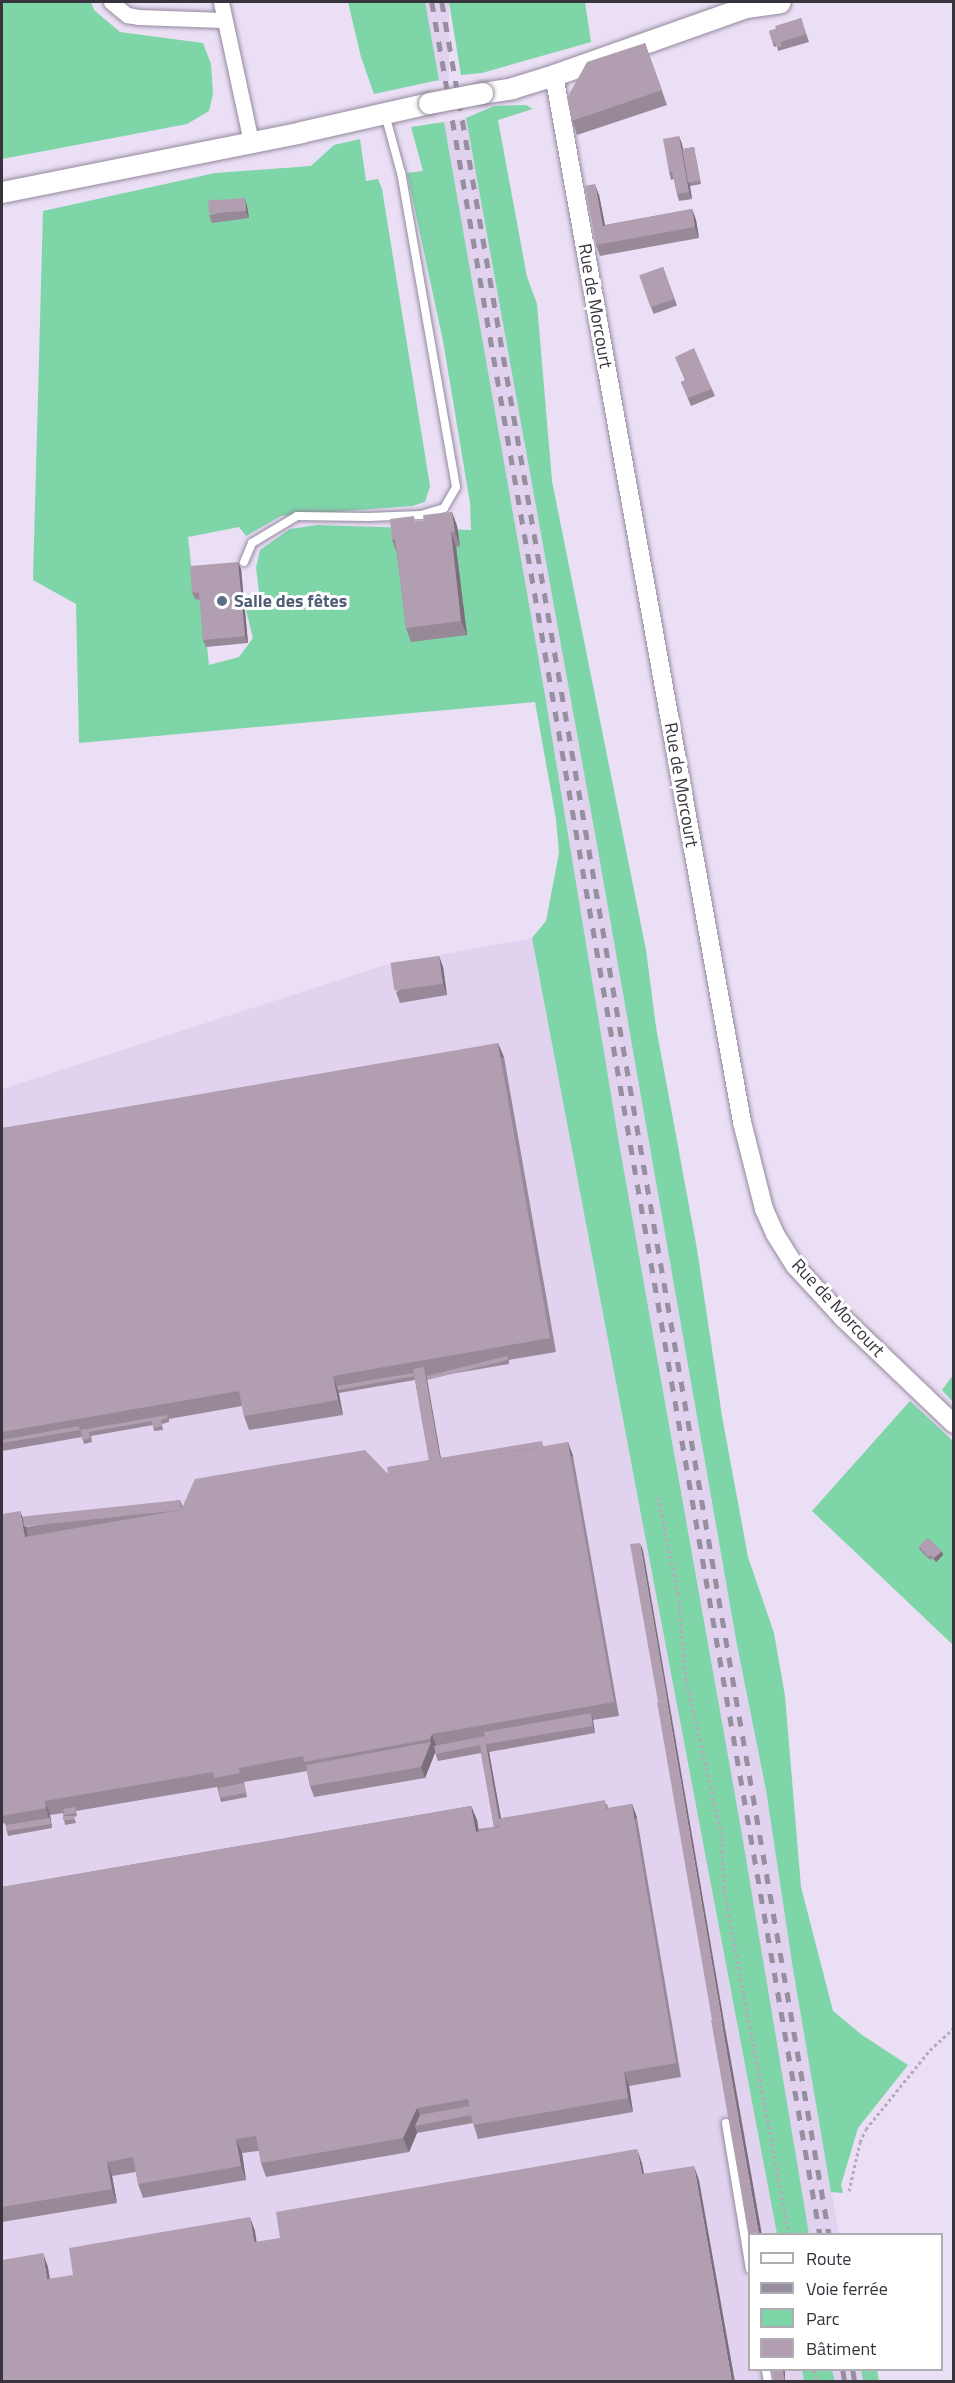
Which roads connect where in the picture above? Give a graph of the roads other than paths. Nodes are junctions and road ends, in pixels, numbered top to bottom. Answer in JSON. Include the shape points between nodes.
{"nodes":[{"id":1,"x":111,"y":2,"type":"edge"},
{"id":2,"x":221,"y":2,"type":"edge"},
{"id":3,"x":780,"y":2,"type":"edge"},
{"id":4,"x":223,"y":20,"type":"junction"},
{"id":5,"x":554,"y":75,"type":"junction"},
{"id":6,"x":384,"y":112,"type":"junction"},
{"id":7,"x":251,"y":142,"type":"junction"},
{"id":8,"x":2,"y":192,"type":"edge"},
{"id":9,"x":244,"y":562,"type":"dead end"},
{"id":10,"x":954,"y":1424,"type":"edge"},
{"id":11,"x":726,"y":2123,"type":"edge"},
{"id":12,"x":748,"y":2258,"type":"edge"}],
"edges":[{"from":1,"to":4,"type":"street","via":[[127,15],[138,17]]},
{"from":2,"to":4,"type":"street"},
{"from":3,"to":5,"type":"main road","via":[[746,7]]},
{"from":4,"to":7,"type":"street"},
{"from":5,"to":6,"type":"main road","bridge":true,"via":[[512,88]]},
{"from":5,"to":10,"type":"street","name":"Rue de Morcourt","via":[[742,1122],[764,1209],[796,1267],[843,1318]]},
{"from":6,"to":7,"type":"main road"},
{"from":6,"to":9,"type":"lane","via":[[401,173],[456,487],[444,508],[421,515],[297,516],[252,543]]},
{"from":7,"to":8,"type":"main road"},
{"from":11,"to":12,"type":"lane"}]}
